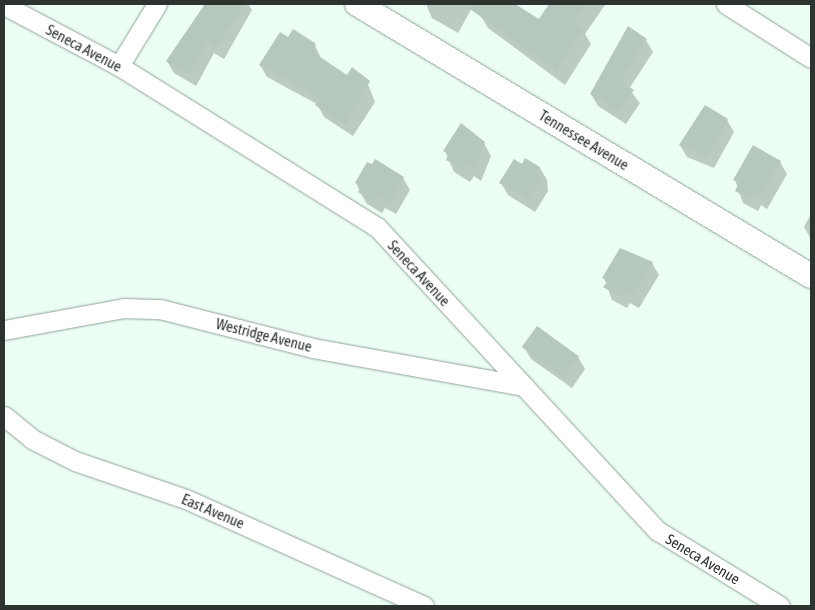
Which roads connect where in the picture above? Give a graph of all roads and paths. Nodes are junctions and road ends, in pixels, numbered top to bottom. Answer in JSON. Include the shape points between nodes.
{"nodes":[{"id":1,"x":157,"y":4,"type":"edge"},
{"id":2,"x":357,"y":4,"type":"edge"},
{"id":3,"x":726,"y":4,"type":"edge"},
{"id":4,"x":4,"y":5,"type":"edge"},
{"id":5,"x":811,"y":58,"type":"edge"},
{"id":6,"x":119,"y":66,"type":"junction"},
{"id":7,"x":811,"y":276,"type":"edge"},
{"id":8,"x":4,"y":330,"type":"edge"},
{"id":9,"x":524,"y":386,"type":"junction"},
{"id":10,"x":4,"y":416,"type":"edge"},
{"id":11,"x":424,"y":606,"type":"edge"},
{"id":12,"x":780,"y":606,"type":"edge"}],
"edges":[{"from":1,"to":6,"type":"street"},
{"from":2,"to":7,"type":"street","name":"Tennessee Avenue"},
{"from":3,"to":5,"type":"street"},
{"from":4,"to":6,"type":"street","name":"Seneca Avenue"},
{"from":6,"to":9,"type":"street","name":"Seneca Avenue","via":[[376,227]]},
{"from":8,"to":9,"type":"street","name":"Westridge Avenue","via":[[124,308],[160,309],[313,348]]},
{"from":9,"to":12,"type":"street","name":"Seneca Avenue","via":[[658,531]]},
{"from":10,"to":11,"type":"street","name":"East Avenue","via":[[32,439],[75,461],[186,499]]}]}
